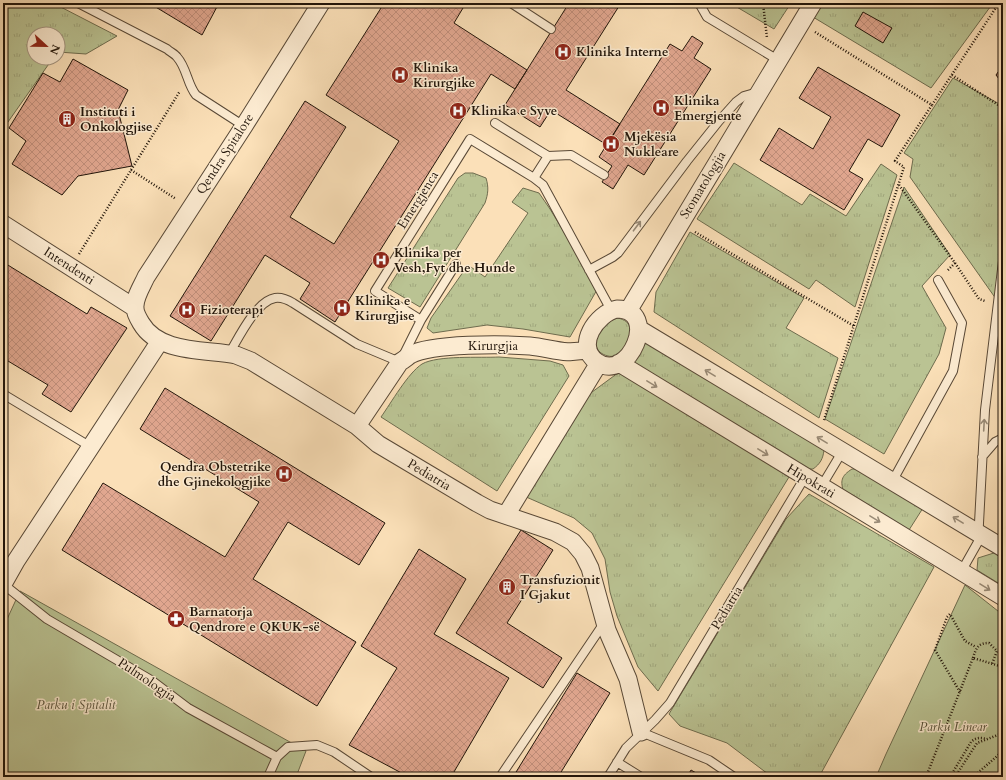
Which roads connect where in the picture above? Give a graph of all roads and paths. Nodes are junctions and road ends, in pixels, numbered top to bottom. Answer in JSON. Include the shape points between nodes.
{"nodes":[{"id":1,"x":78,"y":3,"type":"edge"},
{"id":2,"x":321,"y":3,"type":"edge"},
{"id":3,"x":511,"y":3,"type":"edge"},
{"id":4,"x":699,"y":3,"type":"edge"},
{"id":5,"x":762,"y":3,"type":"edge"},
{"id":6,"x":813,"y":3,"type":"edge"},
{"id":7,"x":999,"y":3,"type":"edge"},
{"id":8,"x":801,"y":23,"type":"junction"},
{"id":9,"x":551,"y":29,"type":"dead end"},
{"id":10,"x":774,"y":57,"type":"junction"},
{"id":11,"x":952,"y":75,"type":"junction"},
{"id":12,"x":187,"y":79,"type":"junction"},
{"id":13,"x":760,"y":91,"type":"junction"},
{"id":14,"x":932,"y":105,"type":"junction"},
{"id":15,"x":1003,"y":108,"type":"edge"},
{"id":16,"x":495,"y":122,"type":"dead end"},
{"id":17,"x":244,"y":126,"type":"junction"},
{"id":18,"x":548,"y":156,"type":"junction"},
{"id":19,"x":131,"y":170,"type":"junction"},
{"id":20,"x":604,"y":175,"type":"dead end"},
{"id":21,"x":534,"y":178,"type":"junction"},
{"id":22,"x":899,"y":185,"type":"junction"},
{"id":23,"x":191,"y":208,"type":"junction"},
{"id":24,"x":680,"y":223,"type":"junction"},
{"id":25,"x":3,"y":224,"type":"edge"},
{"id":26,"x":1003,"y":261,"type":"edge"},
{"id":27,"x":955,"y":263,"type":"junction"},
{"id":28,"x":456,"y":264,"type":"dead end"},
{"id":29,"x":71,"y":267,"type":"junction"},
{"id":30,"x":589,"y":270,"type":"junction"},
{"id":31,"x":938,"y":280,"type":"joint"},
{"id":32,"x":998,"y":303,"type":"junction"},
{"id":33,"x":135,"y":308,"type":"junction"},
{"id":34,"x":611,"y":310,"type":"junction"},
{"id":35,"x":628,"y":310,"type":"junction"},
{"id":36,"x":421,"y":320,"type":"junction"},
{"id":37,"x":854,"y":326,"type":"junction"},
{"id":38,"x":639,"y":329,"type":"junction"},
{"id":39,"x":160,"y":341,"type":"junction"},
{"id":40,"x":588,"y":349,"type":"junction"},
{"id":41,"x":229,"y":354,"type":"junction"},
{"id":42,"x":400,"y":362,"type":"junction"},
{"id":43,"x":619,"y":363,"type":"junction"},
{"id":44,"x":600,"y":364,"type":"junction"},
{"id":45,"x":3,"y":394,"type":"edge"},
{"id":46,"x":357,"y":426,"type":"junction"},
{"id":47,"x":819,"y":438,"type":"junction"},
{"id":48,"x":1003,"y":438,"type":"edge"},
{"id":49,"x":91,"y":447,"type":"junction"},
{"id":50,"x":842,"y":452,"type":"junction"},
{"id":51,"x":982,"y":457,"type":"junction"},
{"id":52,"x":805,"y":477,"type":"junction"},
{"id":53,"x":892,"y":482,"type":"junction"},
{"id":54,"x":821,"y":487,"type":"junction"},
{"id":55,"x":506,"y":515,"type":"junction"},
{"id":56,"x":979,"y":533,"type":"junction"},
{"id":57,"x":1003,"y":548,"type":"edge"},
{"id":58,"x":962,"y":572,"type":"junction"},
{"id":59,"x":3,"y":584,"type":"edge"},
{"id":60,"x":1003,"y":598,"type":"edge"},
{"id":61,"x":605,"y":623,"type":"junction"},
{"id":62,"x":976,"y":647,"type":"junction"},
{"id":63,"x":973,"y":658,"type":"junction"},
{"id":64,"x":992,"y":664,"type":"junction"},
{"id":65,"x":1003,"y":667,"type":"edge"},
{"id":66,"x":960,"y":692,"type":"junction"},
{"id":67,"x":641,"y":732,"type":"junction"},
{"id":68,"x":1003,"y":733,"type":"edge"},
{"id":69,"x":986,"y":739,"type":"junction"},
{"id":70,"x":1003,"y":751,"type":"edge"},
{"id":71,"x":277,"y":757,"type":"junction"},
{"id":72,"x":617,"y":762,"type":"junction"},
{"id":73,"x":955,"y":776,"type":"edge"},
{"id":74,"x":268,"y":777,"type":"edge"},
{"id":75,"x":371,"y":777,"type":"edge"},
{"id":76,"x":500,"y":777,"type":"edge"},
{"id":77,"x":608,"y":777,"type":"edge"},
{"id":78,"x":641,"y":777,"type":"edge"},
{"id":79,"x":734,"y":777,"type":"edge"},
{"id":80,"x":926,"y":777,"type":"edge"},
{"id":81,"x":973,"y":777,"type":"edge"}],
"edges":[{"from":1,"to":12,"type":"lane","via":[[167,49],[177,57]]},
{"from":2,"to":17,"type":"street","name":"Qendra Spitalore"},
{"from":3,"to":9,"type":"lane"},
{"from":4,"to":10,"type":"lane","via":[[707,17]]},
{"from":5,"to":10,"type":"path"},
{"from":6,"to":8,"type":"street","name":"Stomatologjia"},
{"from":7,"to":11,"type":"path"},
{"from":8,"to":10,"type":"street","name":"Stomatologjia"},
{"from":8,"to":14,"type":"path"},
{"from":10,"to":13,"type":"street","name":"Stomatologjia"},
{"from":11,"to":14,"type":"path"},
{"from":11,"to":15,"type":"path"},
{"from":12,"to":17,"type":"lane","via":[[196,95]]},
{"from":12,"to":19,"type":"path"},
{"from":13,"to":24,"type":"street","name":"Stomatologjia"},
{"from":30,"to":13,"type":"lane","one_way":true,"via":[[618,253],[687,160],[736,102],[744,96]]},
{"from":14,"to":22,"type":"path","via":[[895,161],[904,167]]},
{"from":16,"to":18,"type":"lane"},
{"from":17,"to":23,"type":"street","name":"Qendra Spitalore"},
{"from":18,"to":20,"type":"lane","via":[[571,155]]},
{"from":18,"to":21,"type":"lane"},
{"from":19,"to":23,"type":"path"},
{"from":19,"to":29,"type":"path"},
{"from":21,"to":30,"type":"lane","name":"Emergjenca","via":[[543,185]]},
{"from":21,"to":36,"type":"lane","name":"Emergjenca","via":[[470,139],[375,291]]},
{"from":22,"to":27,"type":"path"},
{"from":22,"to":37,"type":"path"},
{"from":23,"to":33,"type":"street","name":"Qendra Spitalore","via":[[146,277]]},
{"from":24,"to":35,"type":"street","name":"Stomatologjia"},
{"from":24,"to":37,"type":"path"},
{"from":25,"to":29,"type":"street","name":"Intendenti"},
{"from":26,"to":32,"type":"lane"},
{"from":27,"to":31,"type":"path"},
{"from":27,"to":32,"type":"path","via":[[979,300]]},
{"from":28,"to":36,"type":"lane","name":"Kirurgjia"},
{"from":29,"to":33,"type":"street","name":"Intendenti"},
{"from":30,"to":34,"type":"lane","name":"Emergjenca"},
{"from":31,"to":53,"type":"lane","via":[[962,323],[953,371]]},
{"from":51,"to":32,"type":"lane","one_way":true},
{"from":33,"to":39,"type":"street","via":[[143,327]]},
{"from":34,"to":35,"type":"street"},
{"from":34,"to":40,"type":"street","via":[[598,320],[588,339]]},
{"from":35,"to":38,"type":"street","via":[[635,318]]},
{"from":36,"to":42,"type":"lane","name":"Kirurgjia"},
{"from":37,"to":47,"type":"path"},
{"from":38,"to":43,"type":"street","via":[[634,347]]},
{"from":47,"to":38,"type":"street","one_way":true},
{"from":39,"to":41,"type":"street","name":"Pediatria","via":[[187,349]]},
{"from":39,"to":49,"type":"street","name":"Pulmologjia"},
{"from":40,"to":42,"type":"street","name":"Kirurgjia","via":[[568,353],[529,346],[457,346],[420,352]]},
{"from":40,"to":44,"type":"street","via":[[592,358]]},
{"from":41,"to":42,"type":"lane","via":[[257,310],[275,298],[293,303],[357,344]]},
{"from":41,"to":46,"type":"street","name":"Pediatria","via":[[261,366]]},
{"from":42,"to":46,"type":"street","name":"Kirurgjia"},
{"from":43,"to":44,"type":"street","via":[[610,366]]},
{"from":43,"to":52,"type":"street","name":"Hipokrati","one_way":true},
{"from":44,"to":55,"type":"street"},
{"from":45,"to":49,"type":"lane"},
{"from":46,"to":55,"type":"street","name":"Pediatria","via":[[378,444],[477,504]]},
{"from":50,"to":47,"type":"street","one_way":true},
{"from":48,"to":51,"type":"lane","via":[[995,442]]},
{"from":49,"to":59,"type":"street","name":"Pulmologjia"},
{"from":50,"to":53,"type":"street"},
{"from":50,"to":54,"type":"lane"},
{"from":51,"to":56,"type":"lane"},
{"from":52,"to":54,"type":"street","name":"Hipokrati"},
{"from":52,"to":67,"type":"lane","name":"Pediatria","via":[[670,703]]},
{"from":56,"to":53,"type":"street","one_way":true},
{"from":54,"to":58,"type":"street","name":"Hipokrati","one_way":true},
{"from":55,"to":61,"type":"street","name":"Pediatria","via":[[555,532],[573,542],[590,568]]},
{"from":56,"to":57,"type":"street"},
{"from":56,"to":58,"type":"lane","via":[[978,542]]},
{"from":58,"to":60,"type":"street","name":"Hipokrati","one_way":true},
{"from":59,"to":71,"type":"lane","name":"Pulmologjia","via":[[47,619],[151,680],[188,708]]},
{"from":61,"to":67,"type":"street","name":"Pediatria","via":[[628,679]]},
{"from":61,"to":76,"type":"lane"},
{"from":62,"to":63,"type":"path"},
{"from":62,"to":64,"type":"path","via":[[989,643],[994,647],[997,651]]},
{"from":62,"to":66,"type":"path","via":[[964,641],[950,614],[935,650]]},
{"from":63,"to":64,"type":"path"},
{"from":63,"to":66,"type":"path"},
{"from":64,"to":65,"type":"path"},
{"from":66,"to":80,"type":"path"},
{"from":67,"to":72,"type":"lane","name":"Pediatria"},
{"from":67,"to":79,"type":"lane","via":[[704,757]]},
{"from":68,"to":69,"type":"path"},
{"from":69,"to":73,"type":"path","via":[[977,743]]},
{"from":69,"to":73,"type":"path","via":[[974,739],[971,742],[954,772]]},
{"from":70,"to":81,"type":"path"},
{"from":71,"to":74,"type":"lane"},
{"from":71,"to":75,"type":"lane","via":[[288,747],[317,745],[334,752]]},
{"from":72,"to":77,"type":"lane","name":"Pediatria"},
{"from":72,"to":78,"type":"lane"}]}
